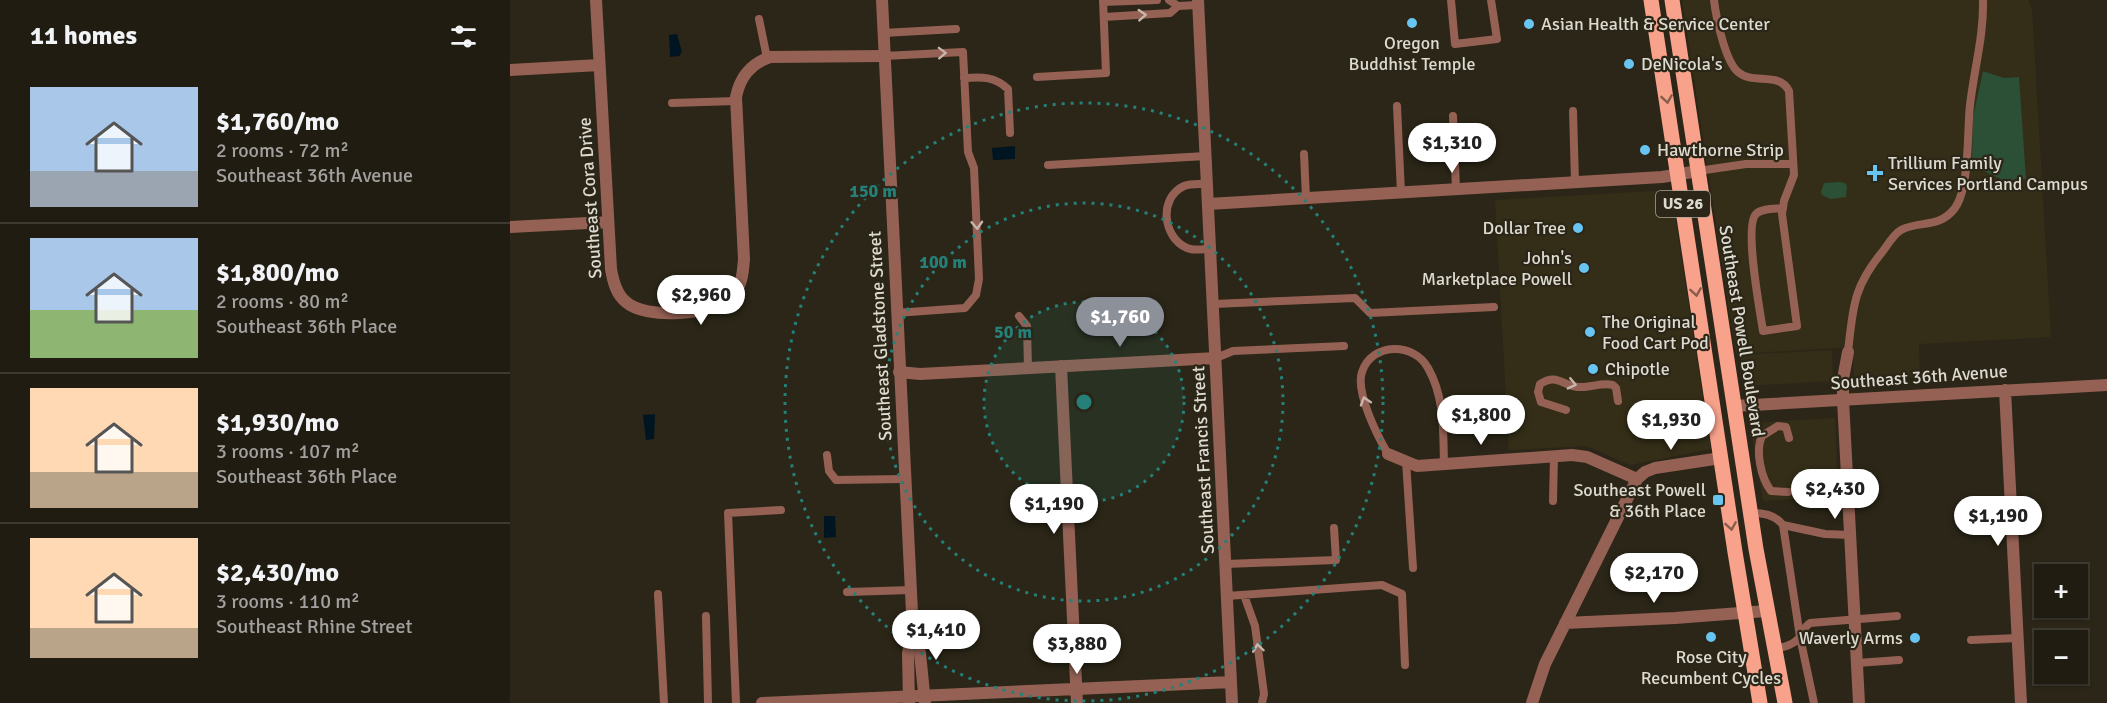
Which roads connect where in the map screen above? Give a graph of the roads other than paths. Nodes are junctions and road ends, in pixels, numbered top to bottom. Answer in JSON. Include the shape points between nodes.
{"nodes":[{"id":1,"x":596,"y":0,"type":"edge"},
{"id":2,"x":882,"y":0,"type":"edge"},
{"id":3,"x":1157,"y":0,"type":"edge"},
{"id":4,"x":1170,"y":0,"type":"edge"},
{"id":5,"x":1451,"y":0,"type":"edge"},
{"id":6,"x":1491,"y":0,"type":"edge"},
{"id":7,"x":1652,"y":0,"type":"edge"},
{"id":8,"x":1672,"y":0,"type":"edge"},
{"id":9,"x":1714,"y":0,"type":"edge"},
{"id":10,"x":1983,"y":0,"type":"edge"},
{"id":11,"x":1103,"y":1,"type":"edge"},
{"id":12,"x":1198,"y":2,"type":"edge"},
{"id":13,"x":1178,"y":6,"type":"junction"},
{"id":14,"x":1104,"y":17,"type":"junction"},
{"id":15,"x":759,"y":19,"type":"dead end"},
{"id":16,"x":956,"y":29,"type":"dead end"},
{"id":17,"x":883,"y":33,"type":"junction"},
{"id":18,"x":884,"y":56,"type":"junction"},
{"id":19,"x":767,"y":58,"type":"junction"},
{"id":20,"x":599,"y":65,"type":"junction"},
{"id":21,"x":510,"y":70,"type":"edge"},
{"id":22,"x":1037,"y":77,"type":"dead end"},
{"id":23,"x":964,"y":78,"type":"junction"},
{"id":24,"x":736,"y":101,"type":"junction"},
{"id":25,"x":672,"y":104,"type":"dead end"},
{"id":26,"x":1397,"y":106,"type":"dead end"},
{"id":27,"x":1573,"y":111,"type":"dead end"},
{"id":28,"x":1453,"y":116,"type":"dead end"},
{"id":29,"x":1010,"y":133,"type":"dead end"},
{"id":30,"x":1304,"y":154,"type":"dead end"},
{"id":31,"x":1206,"y":156,"type":"junction"},
{"id":32,"x":1793,"y":164,"type":"junction"},
{"id":33,"x":1048,"y":165,"type":"dead end"},
{"id":34,"x":1698,"y":171,"type":"junction"},
{"id":35,"x":1678,"y":174,"type":"junction"},
{"id":36,"x":1575,"y":182,"type":"junction"},
{"id":37,"x":1207,"y":184,"type":"junction"},
{"id":38,"x":1456,"y":189,"type":"junction"},
{"id":39,"x":1401,"y":192,"type":"junction"},
{"id":40,"x":1306,"y":198,"type":"junction"},
{"id":41,"x":1208,"y":204,"type":"junction"},
{"id":42,"x":1783,"y":208,"type":"junction"},
{"id":43,"x":608,"y":222,"type":"junction"},
{"id":44,"x":510,"y":228,"type":"edge"},
{"id":45,"x":1210,"y":249,"type":"junction"},
{"id":46,"x":1214,"y":304,"type":"junction"},
{"id":47,"x":1494,"y":307,"type":"dead end"},
{"id":48,"x":896,"y":313,"type":"junction"},
{"id":49,"x":1019,"y":316,"type":"dead end"},
{"id":50,"x":1344,"y":346,"type":"dead end"},
{"id":51,"x":1848,"y":352,"type":"joint"},
{"id":52,"x":1216,"y":358,"type":"junction"},
{"id":53,"x":1061,"y":366,"type":"junction"},
{"id":54,"x":1028,"y":368,"type":"junction"},
{"id":55,"x":899,"y":372,"type":"junction"},
{"id":56,"x":1708,"y":377,"type":"junction"},
{"id":57,"x":2107,"y":385,"type":"edge"},
{"id":58,"x":2006,"y":390,"type":"junction"},
{"id":59,"x":1844,"y":400,"type":"junction"},
{"id":60,"x":1618,"y":401,"type":"dead end"},
{"id":61,"x":1734,"y":406,"type":"junction"},
{"id":62,"x":1566,"y":410,"type":"dead end"},
{"id":63,"x":1789,"y":438,"type":"dead end"},
{"id":64,"x":1389,"y":454,"type":"joint"},
{"id":65,"x":827,"y":455,"type":"dead end"},
{"id":66,"x":1554,"y":456,"type":"junction"},
{"id":67,"x":1721,"y":458,"type":"junction"},
{"id":68,"x":1406,"y":462,"type":"junction"},
{"id":69,"x":1444,"y":464,"type":"junction"},
{"id":70,"x":1744,"y":473,"type":"junction"},
{"id":71,"x":904,"y":479,"type":"junction"},
{"id":72,"x":1637,"y":479,"type":"junction"},
{"id":73,"x":1824,"y":484,"type":"dead end"},
{"id":74,"x":1553,"y":501,"type":"dead end"},
{"id":75,"x":781,"y":510,"type":"dead end"},
{"id":76,"x":1750,"y":513,"type":"junction"},
{"id":77,"x":1783,"y":525,"type":"junction"},
{"id":78,"x":1334,"y":528,"type":"dead end"},
{"id":79,"x":1851,"y":535,"type":"junction"},
{"id":80,"x":1226,"y":564,"type":"junction"},
{"id":81,"x":1413,"y":568,"type":"dead end"},
{"id":82,"x":911,"y":590,"type":"junction"},
{"id":83,"x":847,"y":592,"type":"dead end"},
{"id":84,"x":658,"y":594,"type":"dead end"},
{"id":85,"x":1244,"y":595,"type":"junction"},
{"id":86,"x":1227,"y":596,"type":"junction"},
{"id":87,"x":1766,"y":611,"type":"junction"},
{"id":88,"x":1745,"y":613,"type":"junction"},
{"id":89,"x":706,"y":616,"type":"dead end"},
{"id":90,"x":1897,"y":616,"type":"dead end"},
{"id":91,"x":1855,"y":620,"type":"junction"},
{"id":92,"x":1565,"y":623,"type":"junction"},
{"id":93,"x":913,"y":633,"type":"junction"},
{"id":94,"x":1800,"y":637,"type":"junction"},
{"id":95,"x":2018,"y":638,"type":"junction"},
{"id":96,"x":1971,"y":640,"type":"dead end"},
{"id":97,"x":1774,"y":649,"type":"junction"},
{"id":98,"x":1899,"y":660,"type":"dead end"},
{"id":99,"x":1857,"y":663,"type":"junction"},
{"id":100,"x":1405,"y":665,"type":"dead end"},
{"id":101,"x":1231,"y":682,"type":"junction"},
{"id":102,"x":1077,"y":697,"type":"edge"},
{"id":103,"x":908,"y":700,"type":"edge"},
{"id":104,"x":925,"y":700,"type":"edge"},
{"id":105,"x":664,"y":703,"type":"edge"},
{"id":106,"x":708,"y":703,"type":"edge"},
{"id":107,"x":736,"y":703,"type":"edge"},
{"id":108,"x":762,"y":703,"type":"edge"},
{"id":109,"x":1232,"y":703,"type":"edge"},
{"id":110,"x":1262,"y":703,"type":"edge"},
{"id":111,"x":1532,"y":703,"type":"edge"},
{"id":112,"x":1761,"y":703,"type":"edge"},
{"id":113,"x":1785,"y":703,"type":"edge"},
{"id":114,"x":1814,"y":703,"type":"edge"},
{"id":115,"x":1859,"y":703,"type":"edge"},
{"id":116,"x":2021,"y":703,"type":"edge"}],
"edges":[{"from":1,"to":20,"type":"street","name":"Southeast Cora Drive"},
{"from":2,"to":17,"type":"street","name":"Southeast Gladstone Street"},
{"from":3,"to":11,"type":"lane"},
{"from":4,"to":13,"type":"lane"},
{"from":5,"to":6,"type":"lane","via":[[1455,44],[1497,39]]},
{"from":7,"to":35,"type":"main road","number":"US 26","one_way":true},
{"from":8,"to":34,"type":"main road","name":"Southeast Powell Boulevard","number":"US 26"},
{"from":9,"to":32,"type":"lane","via":[[1735,69],[1746,76],[1780,81],[1789,91]]},
{"from":10,"to":51,"type":"lane","via":[[1964,182],[1957,206],[1935,223],[1900,231],[1868,269],[1853,307]]},
{"from":11,"to":14,"type":"lane"},
{"from":12,"to":13,"type":"lane"},
{"from":12,"to":31,"type":"street","name":"Southeast Francis Street"},
{"from":14,"to":13,"type":"lane","one_way":true,"via":[[1170,13]]},
{"from":14,"to":22,"type":"lane","via":[[1106,73]]},
{"from":15,"to":19,"type":"lane"},
{"from":16,"to":17,"type":"lane"},
{"from":17,"to":18,"type":"street","name":"Southeast Gladstone Street"},
{"from":18,"to":19,"type":"street"},
{"from":18,"to":23,"type":"lane","one_way":true,"via":[[963,52]]},
{"from":18,"to":48,"type":"street","name":"Southeast Gladstone Street"},
{"from":19,"to":24,"type":"street","name":"Southeast Cora Drive","via":[[744,75]]},
{"from":20,"to":21,"type":"street"},
{"from":20,"to":43,"type":"street","name":"Southeast Cora Drive"},
{"from":23,"to":29,"type":"lane","via":[[984,76],[999,80],[1008,89]]},
{"from":23,"to":48,"type":"lane","one_way":true,"via":[[968,152],[974,168],[979,289],[960,310]]},
{"from":24,"to":25,"type":"lane"},
{"from":24,"to":43,"type":"street","name":"Southeast Cora Drive","via":[[744,259],[740,285],[732,296],[699,311],[658,313],[635,308],[618,294],[613,282]]},
{"from":26,"to":39,"type":"lane"},
{"from":27,"to":36,"type":"lane"},
{"from":28,"to":38,"type":"lane"},
{"from":30,"to":40,"type":"lane"},
{"from":31,"to":33,"type":"lane"},
{"from":31,"to":37,"type":"street","name":"Southeast Francis Street"},
{"from":32,"to":34,"type":"lane","via":[[1746,164]]},
{"from":32,"to":42,"type":"lane","via":[[1794,176]]},
{"from":34,"to":35,"type":"street"},
{"from":34,"to":61,"type":"main road","name":"Southeast Powell Boulevard","number":"US 26"},
{"from":35,"to":36,"type":"street"},
{"from":35,"to":56,"type":"main road","number":"US 26","one_way":true},
{"from":36,"to":38,"type":"street"},
{"from":37,"to":41,"type":"street","name":"Southeast Francis Street"},
{"from":37,"to":45,"type":"lane","via":[[1189,184],[1178,189],[1167,216],[1170,234],[1180,244],[1193,250]]},
{"from":38,"to":39,"type":"street"},
{"from":39,"to":40,"type":"street"},
{"from":40,"to":41,"type":"street"},
{"from":41,"to":45,"type":"street","name":"Southeast Francis Street"},
{"from":42,"to":42,"type":"lane","via":[[1762,210],[1752,222],[1750,238],[1763,331],[1797,326]]},
{"from":43,"to":44,"type":"street"},
{"from":45,"to":46,"type":"street","name":"Southeast Francis Street"},
{"from":46,"to":47,"type":"lane","via":[[1355,298],[1370,313]]},
{"from":46,"to":52,"type":"street","name":"Southeast Francis Street"},
{"from":48,"to":55,"type":"street","name":"Southeast Gladstone Street"},
{"from":49,"to":54,"type":"lane","via":[[1027,326]]},
{"from":50,"to":52,"type":"lane","via":[[1233,351]]},
{"from":51,"to":59,"type":"street"},
{"from":52,"to":53,"type":"street"},
{"from":52,"to":80,"type":"street","name":"Southeast Francis Street"},
{"from":53,"to":54,"type":"street"},
{"from":53,"to":102,"type":"street"},
{"from":54,"to":55,"type":"street"},
{"from":55,"to":71,"type":"street","name":"Southeast Gladstone Street"},
{"from":56,"to":61,"type":"main road"},
{"from":56,"to":67,"type":"main road","number":"US 26"},
{"from":57,"to":58,"type":"street","name":"Southeast 36th Avenue"},
{"from":58,"to":59,"type":"street","name":"Southeast 36th Avenue"},
{"from":58,"to":95,"type":"street"},
{"from":59,"to":61,"type":"street","name":"Southeast 36th Avenue"},
{"from":59,"to":79,"type":"street"},
{"from":62,"to":60,"type":"lane","one_way":true,"via":[[1541,402],[1540,384],[1556,379],[1576,387],[1613,385]]},
{"from":61,"to":70,"type":"main road","name":"Southeast Powell Boulevard","number":"US 26"},
{"from":63,"to":73,"type":"lane","via":[[1786,427],[1778,426],[1762,436],[1759,447],[1771,491],[1815,490]]},
{"from":64,"to":68,"type":"street"},
{"from":64,"to":69,"type":"lane","one_way":true,"via":[[1377,436],[1360,383],[1373,356],[1399,349],[1420,357],[1434,381],[1442,407]]},
{"from":65,"to":71,"type":"lane","via":[[829,471],[836,480]]},
{"from":66,"to":69,"type":"street"},
{"from":66,"to":72,"type":"street","via":[[1587,458]]},
{"from":66,"to":74,"type":"lane"},
{"from":67,"to":70,"type":"main road"},
{"from":67,"to":72,"type":"street","via":[[1656,468]]},
{"from":67,"to":88,"type":"main road","number":"US 26","one_way":true},
{"from":68,"to":69,"type":"street","via":[[1417,466]]},
{"from":68,"to":81,"type":"lane"},
{"from":70,"to":76,"type":"main road","name":"Southeast Powell Boulevard","number":"US 26"},
{"from":71,"to":82,"type":"street","name":"Southeast Gladstone Street"},
{"from":72,"to":92,"type":"street"},
{"from":75,"to":107,"type":"lane","via":[[728,513]]},
{"from":76,"to":77,"type":"lane","via":[[1762,513]]},
{"from":76,"to":87,"type":"main road","name":"Southeast Powell Boulevard","number":"US 26"},
{"from":77,"to":79,"type":"lane"},
{"from":77,"to":94,"type":"lane"},
{"from":78,"to":80,"type":"lane","via":[[1336,560]]},
{"from":79,"to":91,"type":"street"},
{"from":80,"to":86,"type":"street","name":"Southeast Francis Street"},
{"from":82,"to":83,"type":"lane"},
{"from":82,"to":93,"type":"street","name":"Southeast Gladstone Street"},
{"from":84,"to":105,"type":"lane"},
{"from":85,"to":86,"type":"lane"},
{"from":85,"to":100,"type":"lane","via":[[1382,585],[1402,594]]},
{"from":110,"to":85,"type":"lane","one_way":true,"via":[[1255,626]]},
{"from":86,"to":101,"type":"street","name":"Southeast Francis Street"},
{"from":87,"to":88,"type":"street"},
{"from":87,"to":97,"type":"main road","name":"Southeast Powell Boulevard","number":"US 26"},
{"from":88,"to":92,"type":"street"},
{"from":88,"to":112,"type":"main road","number":"US 26"},
{"from":89,"to":106,"type":"lane"},
{"from":90,"to":91,"type":"lane"},
{"from":91,"to":94,"type":"lane","via":[[1810,623]]},
{"from":91,"to":99,"type":"street"},
{"from":92,"to":111,"type":"street"},
{"from":93,"to":103,"type":"street","name":"Southeast Gladstone Street","via":[[908,652]]},
{"from":93,"to":104,"type":"street","name":"Southeast Gladstone Street","via":[[920,653]]},
{"from":94,"to":97,"type":"lane","via":[[1790,645]]},
{"from":94,"to":114,"type":"lane"},
{"from":95,"to":96,"type":"lane"},
{"from":95,"to":116,"type":"street"},
{"from":97,"to":113,"type":"main road","name":"Southeast Powell Boulevard","number":"US 26"},
{"from":98,"to":99,"type":"lane"},
{"from":99,"to":115,"type":"street"},
{"from":101,"to":102,"type":"street"},
{"from":101,"to":109,"type":"street","name":"Southeast Francis Street"},
{"from":102,"to":104,"type":"street"},
{"from":103,"to":104,"type":"street"},
{"from":103,"to":108,"type":"street"}]}
